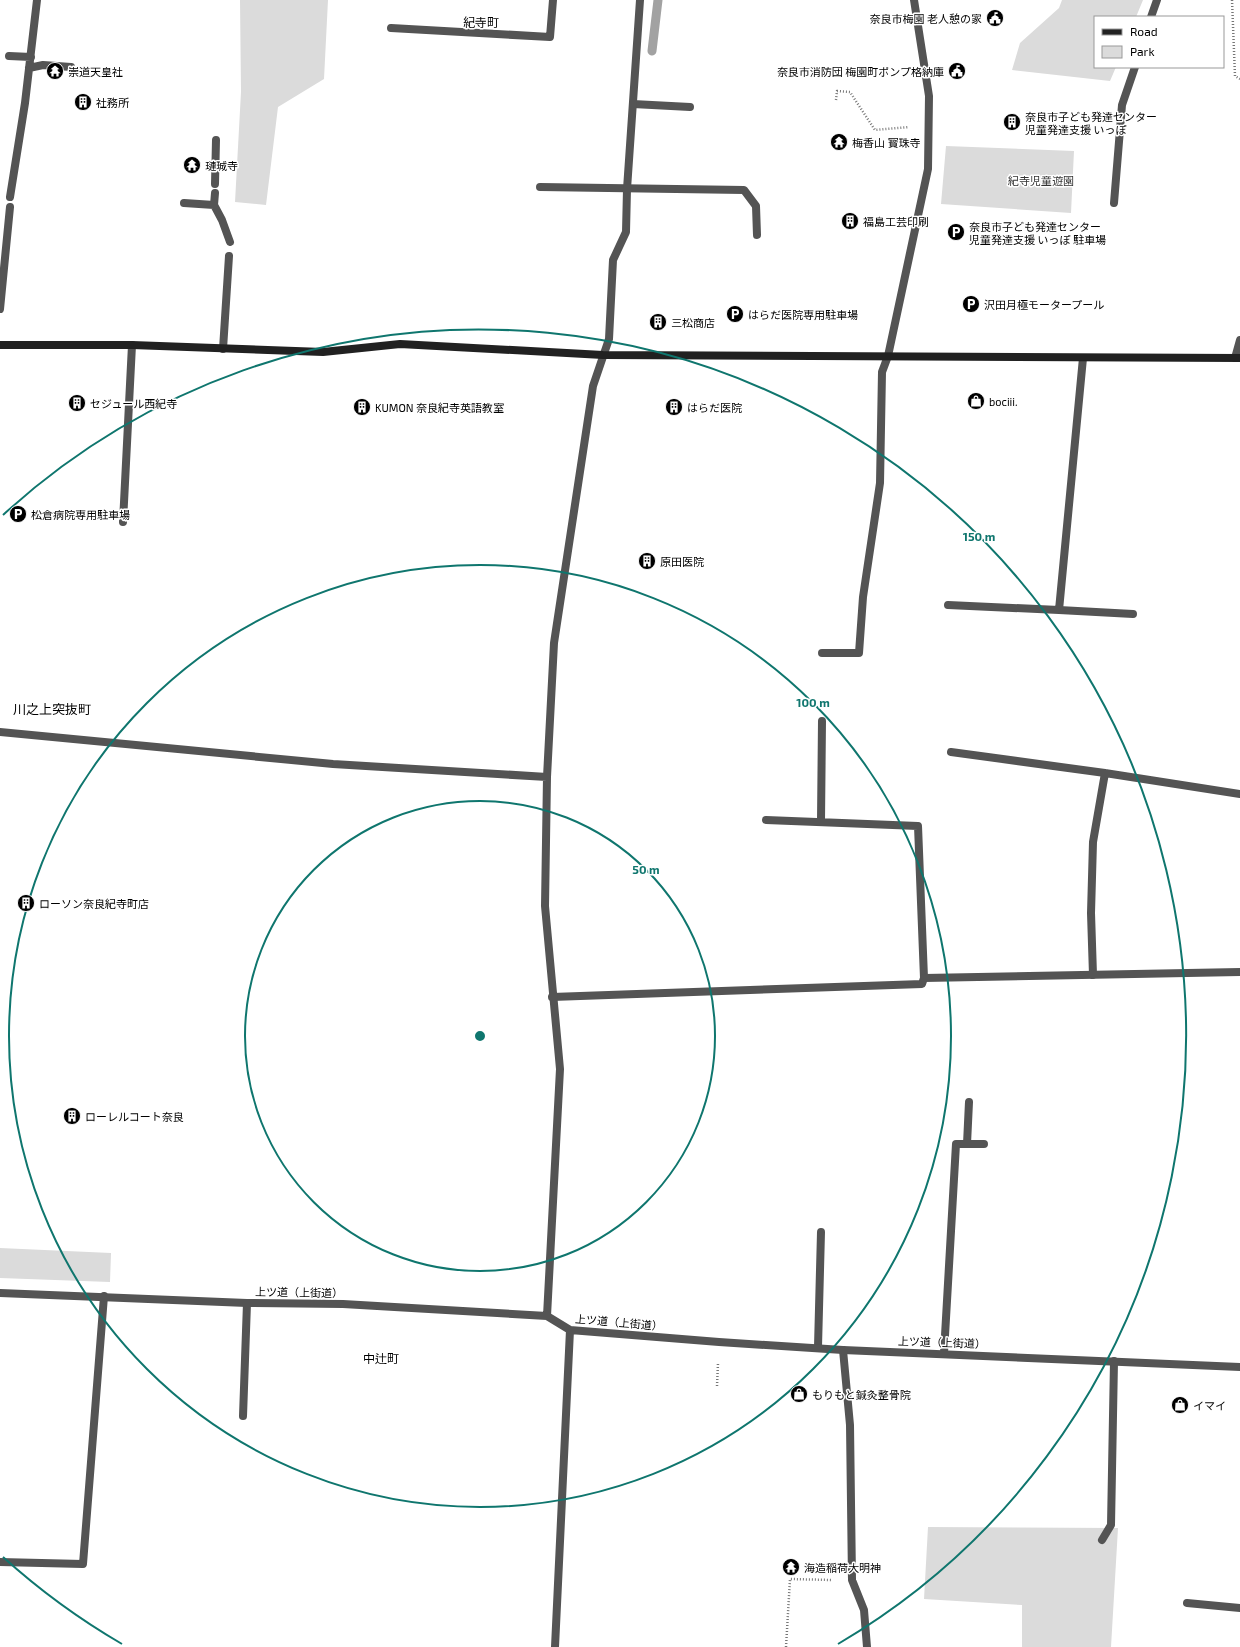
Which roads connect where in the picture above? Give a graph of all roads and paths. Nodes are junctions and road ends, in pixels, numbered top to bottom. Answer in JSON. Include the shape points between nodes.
{"nodes":[{"id":1,"x":37,"y":0,"type":"edge"},
{"id":2,"x":553,"y":0,"type":"edge"},
{"id":3,"x":640,"y":0,"type":"edge"},
{"id":4,"x":914,"y":0,"type":"edge"},
{"id":5,"x":1157,"y":0,"type":"edge"},
{"id":6,"x":1232,"y":0,"type":"edge"},
{"id":7,"x":1151,"y":16,"type":"edge"},
{"id":8,"x":391,"y":28,"type":"dead end"},
{"id":9,"x":9,"y":56,"type":"dead end"},
{"id":10,"x":30,"y":57,"type":"junction"},
{"id":11,"x":71,"y":67,"type":"dead end"},
{"id":12,"x":30,"y":68,"type":"junction"},
{"id":13,"x":1135,"y":68,"type":"edge"},
{"id":14,"x":1240,"y":79,"type":"edge"},
{"id":15,"x":836,"y":100,"type":"dead end"},
{"id":16,"x":633,"y":104,"type":"junction"},
{"id":17,"x":690,"y":107,"type":"dead end"},
{"id":18,"x":910,"y":127,"type":"dead end"},
{"id":19,"x":216,"y":140,"type":"dead end"},
{"id":20,"x":215,"y":184,"type":"dead end"},
{"id":21,"x":540,"y":187,"type":"dead end"},
{"id":22,"x":626,"y":189,"type":"junction"},
{"id":23,"x":215,"y":193,"type":"dead end"},
{"id":24,"x":10,"y":197,"type":"dead end"},
{"id":25,"x":184,"y":203,"type":"dead end"},
{"id":26,"x":1114,"y":203,"type":"dead end"},
{"id":27,"x":214,"y":205,"type":"junction"},
{"id":28,"x":10,"y":207,"type":"dead end"},
{"id":29,"x":758,"y":235,"type":"dead end"},
{"id":30,"x":230,"y":242,"type":"dead end"},
{"id":31,"x":229,"y":256,"type":"dead end"},
{"id":32,"x":0,"y":309,"type":"edge"},
{"id":33,"x":1240,"y":340,"type":"edge"},
{"id":34,"x":0,"y":345,"type":"edge"},
{"id":35,"x":132,"y":345,"type":"junction"},
{"id":36,"x":223,"y":349,"type":"junction"},
{"id":37,"x":603,"y":355,"type":"junction"},
{"id":38,"x":888,"y":356,"type":"junction"},
{"id":39,"x":1083,"y":358,"type":"junction"},
{"id":40,"x":1238,"y":358,"type":"edge"},
{"id":41,"x":123,"y":522,"type":"dead end"},
{"id":42,"x":948,"y":604,"type":"dead end"},
{"id":43,"x":1059,"y":610,"type":"junction"},
{"id":44,"x":1134,"y":614,"type":"dead end"},
{"id":45,"x":822,"y":653,"type":"dead end"},
{"id":46,"x":822,"y":721,"type":"dead end"},
{"id":47,"x":0,"y":732,"type":"edge"},
{"id":48,"x":951,"y":752,"type":"dead end"},
{"id":49,"x":1105,"y":773,"type":"junction"},
{"id":50,"x":547,"y":777,"type":"junction"},
{"id":51,"x":1240,"y":794,"type":"edge"},
{"id":52,"x":766,"y":820,"type":"dead end"},
{"id":53,"x":821,"y":821,"type":"junction"},
{"id":54,"x":1240,"y":972,"type":"edge"},
{"id":55,"x":1093,"y":975,"type":"junction"},
{"id":56,"x":924,"y":978,"type":"junction"},
{"id":57,"x":552,"y":997,"type":"junction"},
{"id":58,"x":969,"y":1102,"type":"dead end"},
{"id":59,"x":967,"y":1144,"type":"junction"},
{"id":60,"x":984,"y":1144,"type":"dead end"},
{"id":61,"x":821,"y":1232,"type":"dead end"},
{"id":62,"x":0,"y":1293,"type":"edge"},
{"id":63,"x":104,"y":1296,"type":"junction"},
{"id":64,"x":247,"y":1303,"type":"junction"},
{"id":65,"x":547,"y":1316,"type":"junction"},
{"id":66,"x":570,"y":1330,"type":"junction"},
{"id":67,"x":818,"y":1347,"type":"junction"},
{"id":68,"x":843,"y":1350,"type":"junction"},
{"id":69,"x":944,"y":1353,"type":"junction"},
{"id":70,"x":1114,"y":1361,"type":"junction"},
{"id":71,"x":1240,"y":1367,"type":"edge"},
{"id":72,"x":243,"y":1416,"type":"dead end"},
{"id":73,"x":1102,"y":1540,"type":"dead end"},
{"id":74,"x":0,"y":1562,"type":"edge"},
{"id":75,"x":852,"y":1580,"type":"junction"},
{"id":76,"x":1187,"y":1603,"type":"dead end"},
{"id":77,"x":1240,"y":1608,"type":"edge"},
{"id":78,"x":555,"y":1647,"type":"edge"},
{"id":79,"x":786,"y":1647,"type":"edge"},
{"id":80,"x":867,"y":1647,"type":"edge"}],
"edges":[{"from":1,"to":10,"type":"street"},
{"from":2,"to":8,"type":"street","via":[[550,37]]},
{"from":3,"to":16,"type":"street"},
{"from":4,"to":38,"type":"street","via":[[929,96],[928,169]]},
{"from":5,"to":7,"type":"street"},
{"from":6,"to":14,"type":"path","via":[[1235,76]]},
{"from":9,"to":10,"type":"street"},
{"from":10,"to":12,"type":"street"},
{"from":11,"to":12,"type":"street","via":[[43,65]]},
{"from":12,"to":24,"type":"street"},
{"from":13,"to":26,"type":"street","via":[[1122,105]]},
{"from":15,"to":18,"type":"path","via":[[837,91],[850,92],[875,130]]},
{"from":16,"to":17,"type":"street"},
{"from":16,"to":22,"type":"street"},
{"from":19,"to":20,"type":"street"},
{"from":21,"to":22,"type":"street"},
{"from":22,"to":29,"type":"street","via":[[744,190],[756,206]]},
{"from":22,"to":37,"type":"street","via":[[626,232],[613,260],[609,339]]},
{"from":23,"to":27,"type":"street"},
{"from":25,"to":27,"type":"street"},
{"from":27,"to":30,"type":"street"},
{"from":28,"to":32,"type":"street"},
{"from":31,"to":36,"type":"street"},
{"from":33,"to":40,"type":"street"},
{"from":34,"to":35,"type":"street"},
{"from":35,"to":36,"type":"street"},
{"from":35,"to":41,"type":"street"},
{"from":36,"to":37,"type":"street","via":[[323,352],[400,344]]},
{"from":37,"to":38,"type":"street"},
{"from":37,"to":50,"type":"street","via":[[593,386],[554,643]]},
{"from":38,"to":39,"type":"street"},
{"from":38,"to":45,"type":"street","via":[[882,372],[880,483],[863,597],[859,653]]},
{"from":39,"to":40,"type":"street"},
{"from":39,"to":43,"type":"street"},
{"from":42,"to":43,"type":"street"},
{"from":43,"to":44,"type":"street"},
{"from":46,"to":53,"type":"street"},
{"from":47,"to":50,"type":"street","via":[[333,764]]},
{"from":48,"to":49,"type":"street"},
{"from":49,"to":51,"type":"street"},
{"from":49,"to":55,"type":"street","via":[[1093,842]]},
{"from":50,"to":57,"type":"street","via":[[544,906]]},
{"from":52,"to":53,"type":"street"},
{"from":53,"to":56,"type":"street","via":[[918,826]]},
{"from":54,"to":55,"type":"street"},
{"from":55,"to":56,"type":"street"},
{"from":56,"to":57,"type":"street","via":[[922,984]]},
{"from":57,"to":65,"type":"street","via":[[560,1069]]},
{"from":58,"to":59,"type":"street"},
{"from":59,"to":60,"type":"street"},
{"from":59,"to":69,"type":"street","via":[[956,1144]]},
{"from":61,"to":67,"type":"street"},
{"from":62,"to":63,"type":"street","name":"上ツ道（上街道）"},
{"from":63,"to":64,"type":"street","name":"上ツ道（上街道）"},
{"from":63,"to":74,"type":"street","via":[[83,1564]]},
{"from":64,"to":65,"type":"street","name":"上ツ道（上街道）","via":[[343,1304]]},
{"from":64,"to":72,"type":"street"},
{"from":65,"to":66,"type":"street","name":"上ツ道（上街道）"},
{"from":66,"to":67,"type":"street","name":"上ツ道（上街道）","via":[[742,1344]]},
{"from":66,"to":78,"type":"street"},
{"from":67,"to":68,"type":"street","name":"上ツ道（上街道）"},
{"from":68,"to":69,"type":"street","name":"上ツ道（上街道）"},
{"from":68,"to":75,"type":"street","via":[[850,1424]]},
{"from":69,"to":70,"type":"street","name":"上ツ道（上街道）"},
{"from":70,"to":71,"type":"street","name":"上ツ道（上街道）"},
{"from":70,"to":73,"type":"street","via":[[1111,1525]]},
{"from":75,"to":79,"type":"path","via":[[790,1580]]},
{"from":75,"to":80,"type":"street","via":[[864,1610]]},
{"from":76,"to":77,"type":"street"}]}
